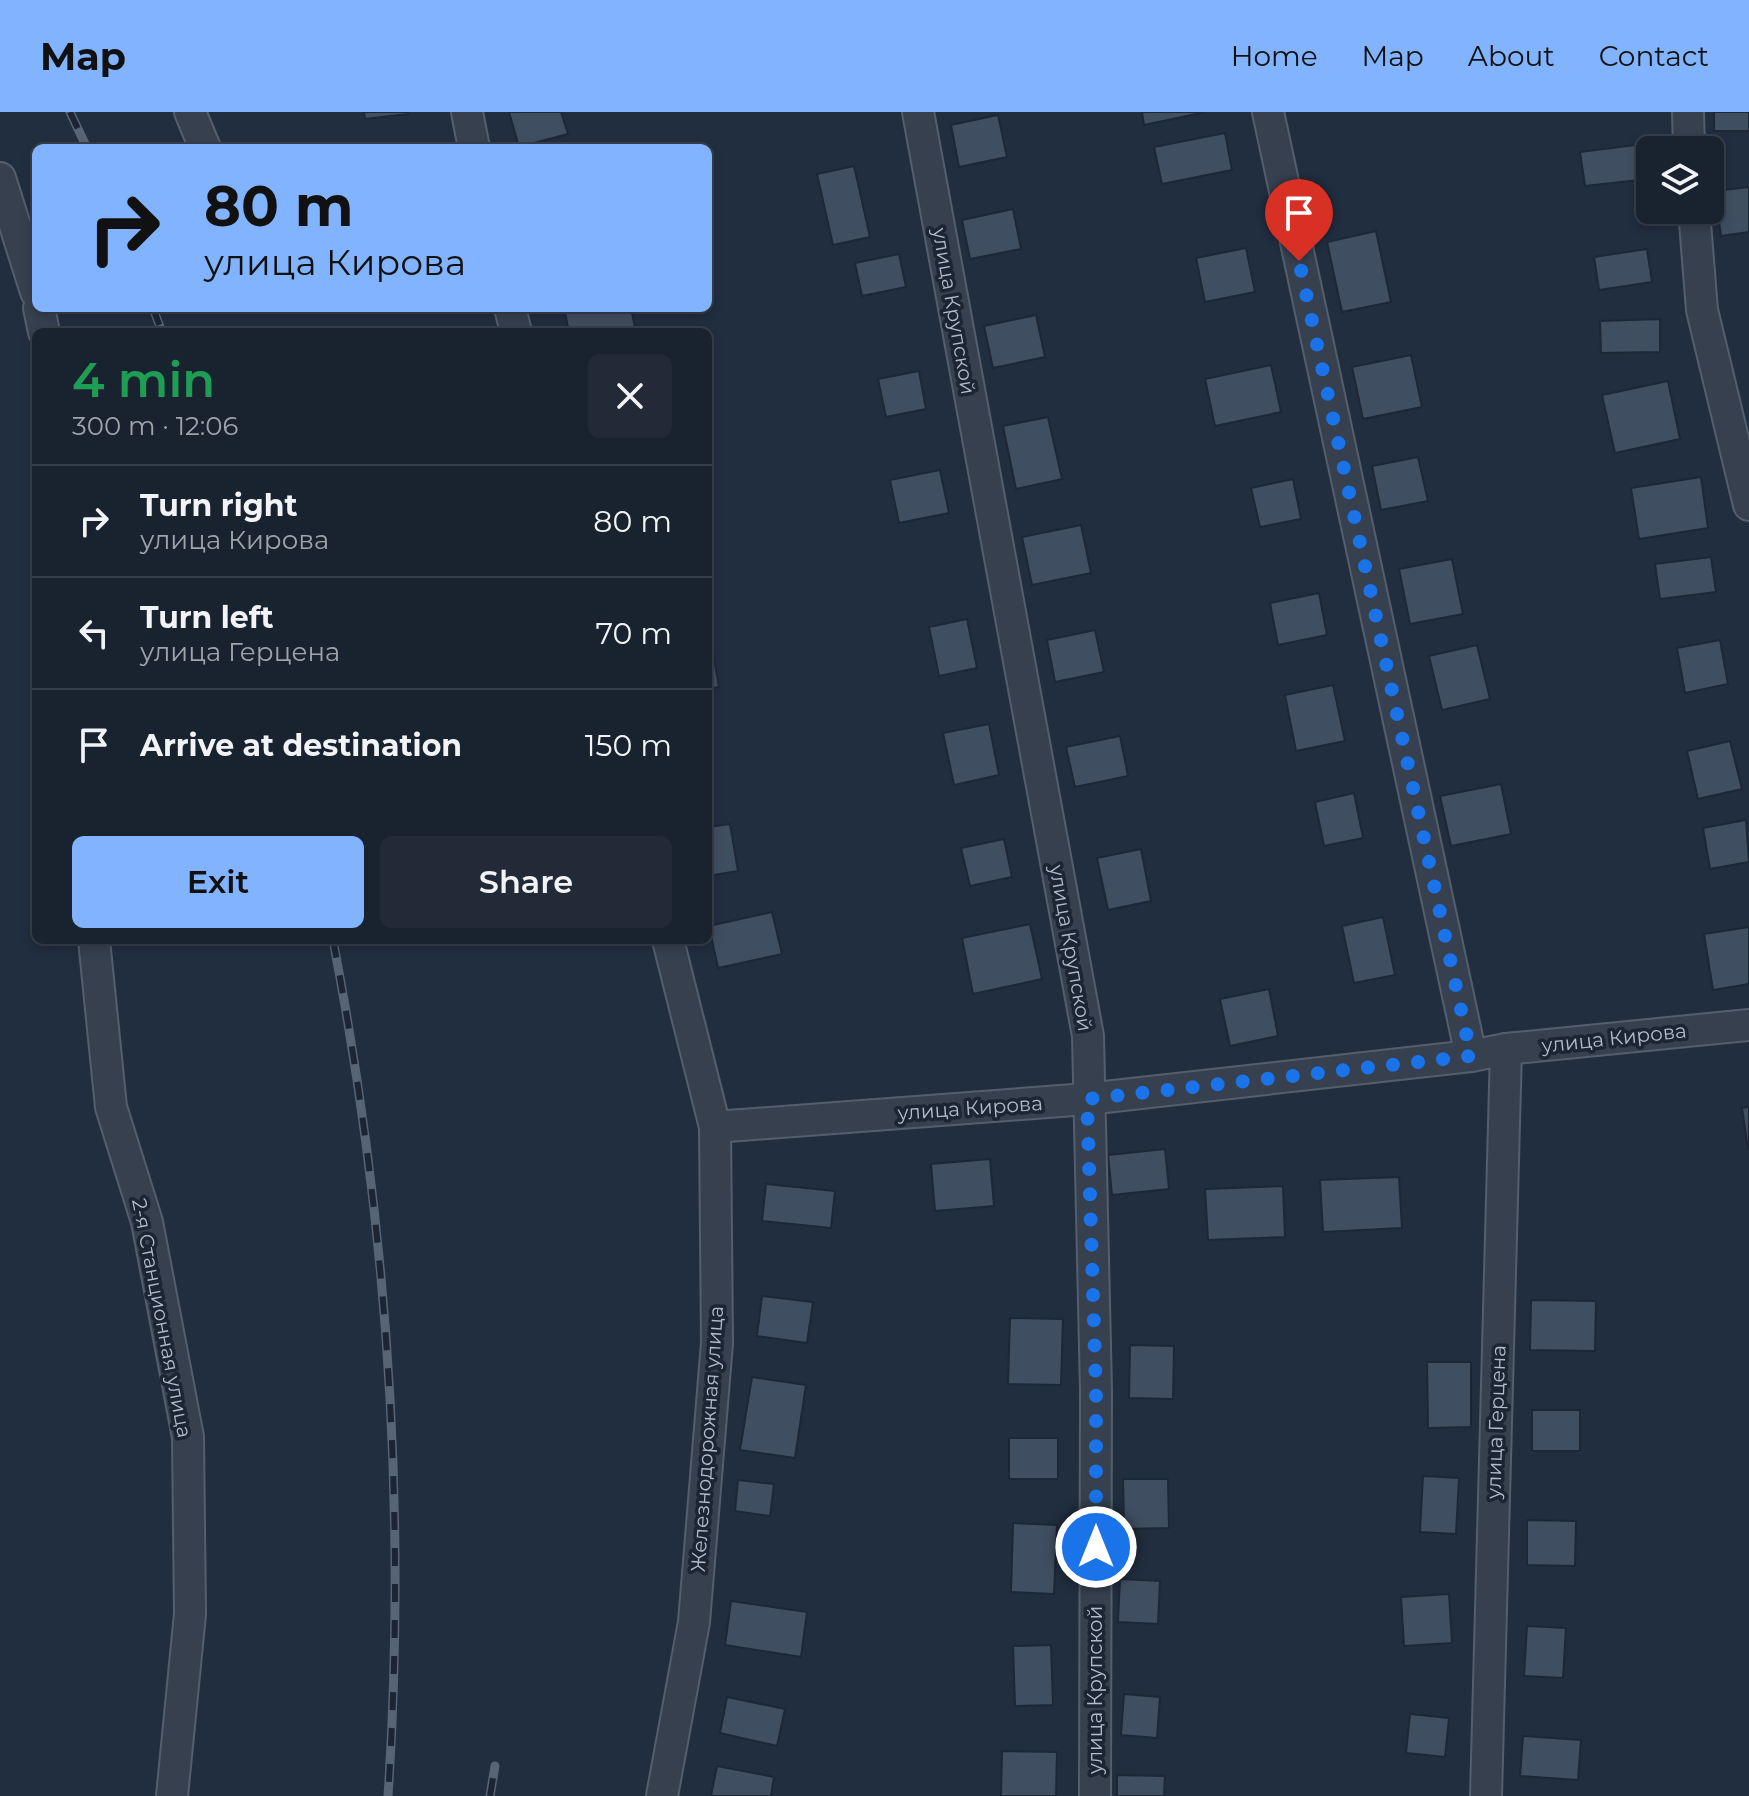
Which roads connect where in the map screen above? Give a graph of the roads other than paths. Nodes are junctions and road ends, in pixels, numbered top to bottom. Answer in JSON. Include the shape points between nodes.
{"nodes":[{"id":1,"x":190,"y":112,"type":"edge"},
{"id":2,"x":467,"y":112,"type":"edge"},
{"id":3,"x":918,"y":112,"type":"edge"},
{"id":4,"x":1268,"y":112,"type":"edge"},
{"id":5,"x":1688,"y":112,"type":"edge"},
{"id":6,"x":1689,"y":136,"type":"edge"},
{"id":7,"x":203,"y":144,"type":"edge"},
{"id":8,"x":473,"y":144,"type":"edge"},
{"id":9,"x":0,"y":178,"type":"edge"},
{"id":10,"x":1695,"y":224,"type":"edge"},
{"id":11,"x":32,"y":279,"type":"edge"},
{"id":12,"x":1749,"y":505,"type":"edge"},
{"id":13,"x":94,"y":944,"type":"edge"},
{"id":14,"x":669,"y":944,"type":"edge"},
{"id":15,"x":1749,"y":1025,"type":"edge"},
{"id":16,"x":1506,"y":1049,"type":"junction"},
{"id":17,"x":1471,"y":1056,"type":"junction"},
{"id":18,"x":1087,"y":1099,"type":"junction"},
{"id":19,"x":715,"y":1127,"type":"junction"},
{"id":20,"x":172,"y":1796,"type":"edge"},
{"id":21,"x":662,"y":1796,"type":"edge"},
{"id":22,"x":1095,"y":1796,"type":"edge"},
{"id":23,"x":1486,"y":1796,"type":"edge"}],
"edges":[{"from":1,"to":7,"type":"street"},
{"from":2,"to":8,"type":"street"},
{"from":3,"to":18,"type":"street","name":"улица Крупской","via":[[1088,1036]]},
{"from":4,"to":17,"type":"street"},
{"from":5,"to":6,"type":"street"},
{"from":9,"to":11,"type":"street"},
{"from":10,"to":12,"type":"street","via":[[1702,310]]},
{"from":13,"to":20,"type":"street","name":"2-я Станционная улица","via":[[111,1107],[147,1222],[188,1437],[190,1614]]},
{"from":14,"to":19,"type":"street","name":"Железнодорожная улица"},
{"from":15,"to":16,"type":"street","name":"улица Кирова"},
{"from":16,"to":17,"type":"street","name":"улица Кирова"},
{"from":16,"to":23,"type":"street","name":"улица Герцена"},
{"from":17,"to":18,"type":"street","name":"улица Кирова"},
{"from":18,"to":19,"type":"street","name":"улица Кирова"},
{"from":18,"to":22,"type":"street","name":"улица Крупской","via":[[1096,1391]]},
{"from":19,"to":21,"type":"street","name":"Железнодорожная улица","via":[[716,1359],[694,1622]]}]}
